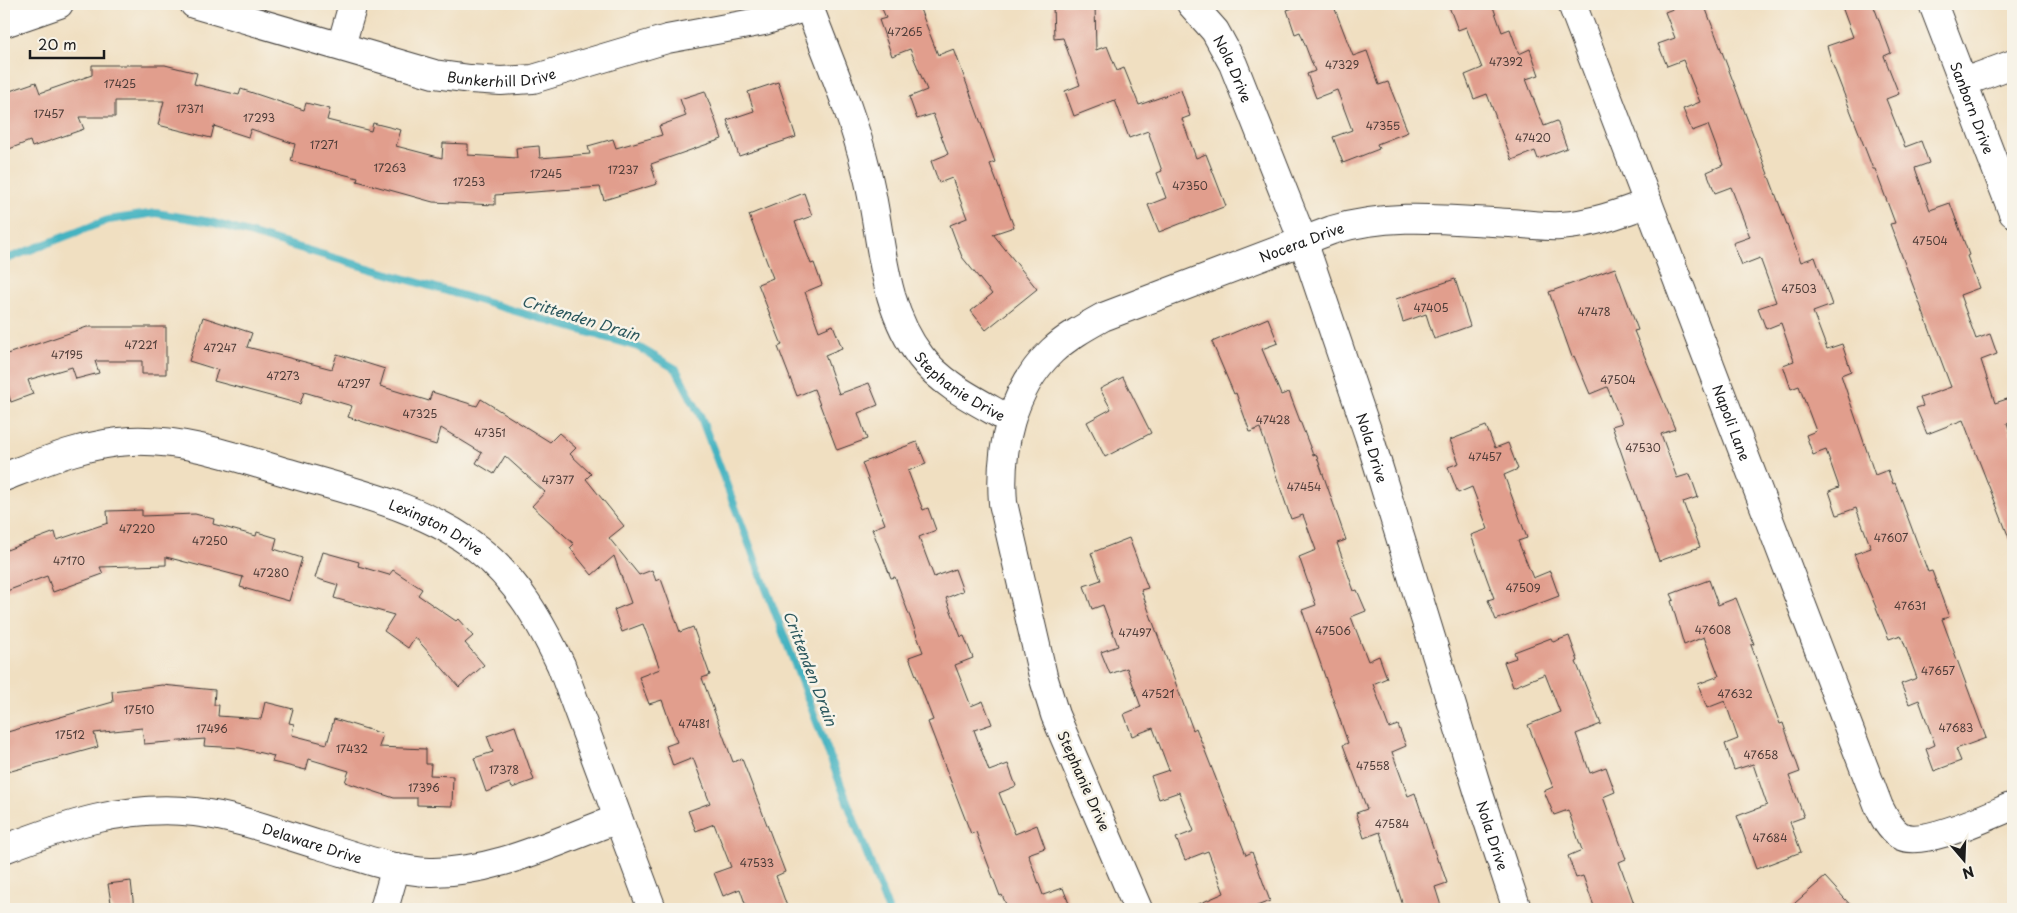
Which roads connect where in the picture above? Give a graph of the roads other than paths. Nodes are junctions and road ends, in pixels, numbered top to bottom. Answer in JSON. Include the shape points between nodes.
{"nodes":[{"id":1,"x":59,"y":4,"type":"edge"},
{"id":2,"x":194,"y":4,"type":"edge"},
{"id":3,"x":353,"y":4,"type":"edge"},
{"id":4,"x":1191,"y":4,"type":"edge"},
{"id":5,"x":1572,"y":4,"type":"edge"},
{"id":6,"x":1933,"y":4,"type":"edge"},
{"id":7,"x":808,"y":5,"type":"edge"},
{"id":8,"x":4,"y":23,"type":"edge"},
{"id":9,"x":341,"y":46,"type":"junction"},
{"id":10,"x":2013,"y":64,"type":"edge"},
{"id":11,"x":1964,"y":82,"type":"junction"},
{"id":12,"x":1648,"y":203,"type":"junction"},
{"id":13,"x":2013,"y":213,"type":"edge"},
{"id":14,"x":1303,"y":242,"type":"junction"},
{"id":15,"x":1010,"y":420,"type":"junction"},
{"id":16,"x":4,"y":477,"type":"edge"},
{"id":17,"x":2013,"y":806,"type":"edge"},
{"id":18,"x":618,"y":819,"type":"junction"},
{"id":19,"x":4,"y":849,"type":"edge"},
{"id":20,"x":396,"y":867,"type":"junction"},
{"id":21,"x":384,"y":909,"type":"edge"},
{"id":22,"x":652,"y":909,"type":"edge"},
{"id":23,"x":1138,"y":909,"type":"edge"},
{"id":24,"x":1517,"y":909,"type":"edge"}],
"edges":[{"from":1,"to":8,"type":"street"},
{"from":2,"to":9,"type":"street","name":"Bunkerhill Drive"},
{"from":3,"to":9,"type":"street"},
{"from":4,"to":14,"type":"street","name":"Nola Drive","via":[[1215,31],[1233,64]]},
{"from":5,"to":12,"type":"street","name":"Napoli Lane"},
{"from":6,"to":11,"type":"street","name":"Sanborn Drive"},
{"from":7,"to":9,"type":"street","name":"Bunkerhill Drive","via":[[764,21],[651,44],[533,79],[470,80],[434,74]]},
{"from":7,"to":15,"type":"street","name":"Stephanie Drive","via":[[866,166],[892,302],[904,331],[921,357],[940,376],[967,396]]},
{"from":10,"to":11,"type":"street"},
{"from":11,"to":13,"type":"street","name":"Sanborn Drive"},
{"from":12,"to":14,"type":"street","name":"Nocera Drive","via":[[1588,223],[1558,226],[1390,218],[1360,222]]},
{"from":12,"to":17,"type":"street","name":"Napoli Lane","via":[[1887,824],[1900,836],[1919,839]]},
{"from":14,"to":15,"type":"street","name":"Nocera Drive","via":[[1103,317],[1076,332],[1052,351],[1034,374]]},
{"from":14,"to":24,"type":"street","name":"Nola Drive","via":[[1364,418]]},
{"from":15,"to":23,"type":"street","name":"Stephanie Drive","via":[[1001,474],[1003,502],[1043,676],[1055,715]]},
{"from":16,"to":18,"type":"street","name":"Lexington Drive","via":[[98,445],[130,441],[167,442],[203,448],[376,499],[448,529],[478,549],[503,572],[525,598],[543,628],[561,665]]},
{"from":18,"to":20,"type":"street","name":"Delaware Drive","via":[[496,865],[462,871],[427,872]]},
{"from":18,"to":22,"type":"street","name":"Lexington Drive"},
{"from":19,"to":20,"type":"street","name":"Delaware Drive","via":[[91,818],[162,810],[196,812],[226,819]]},
{"from":20,"to":21,"type":"street"}]}
